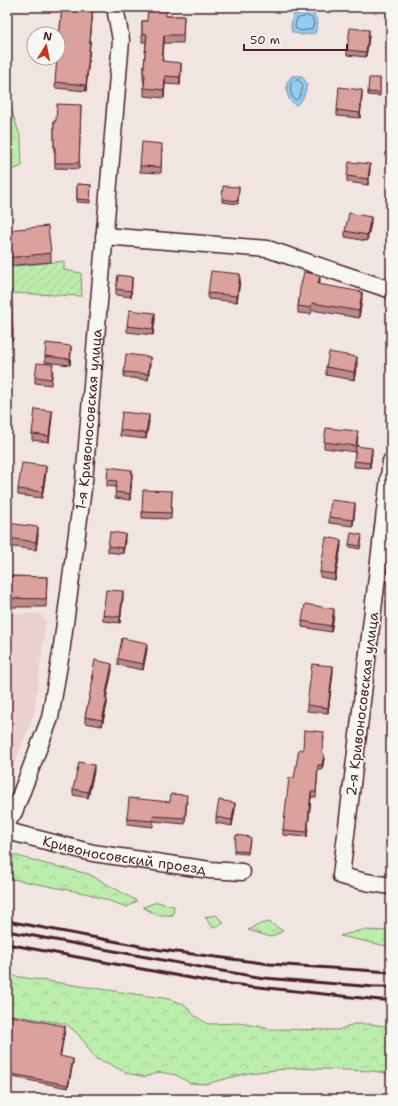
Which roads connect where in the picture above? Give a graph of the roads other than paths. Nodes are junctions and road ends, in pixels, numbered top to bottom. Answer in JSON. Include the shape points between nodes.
{"nodes":[{"id":1,"x":115,"y":7,"type":"edge"},
{"id":2,"x":104,"y":236,"type":"junction"},
{"id":3,"x":391,"y":290,"type":"edge"},
{"id":4,"x":391,"y":460,"type":"edge"},
{"id":5,"x":7,"y":822,"type":"edge"},
{"id":6,"x":7,"y":831,"type":"edge"},
{"id":7,"x":242,"y":872,"type":"dead end"},
{"id":8,"x":391,"y":886,"type":"edge"}],
"edges":[{"from":1,"to":2,"type":"street","name":"1-я Кривоносовская улица","via":[[121,40]]},
{"from":2,"to":3,"type":"street","via":[[268,249]]},
{"from":2,"to":5,"type":"street","name":"1-я Кривоносовская улица","via":[[84,481],[61,653],[50,718],[14,812]]},
{"from":4,"to":8,"type":"street","name":"2-я Кривоносовская улица","via":[[341,876]]},
{"from":6,"to":7,"type":"street","name":"Кривоносовский проезд","via":[[94,853],[210,870]]}]}
